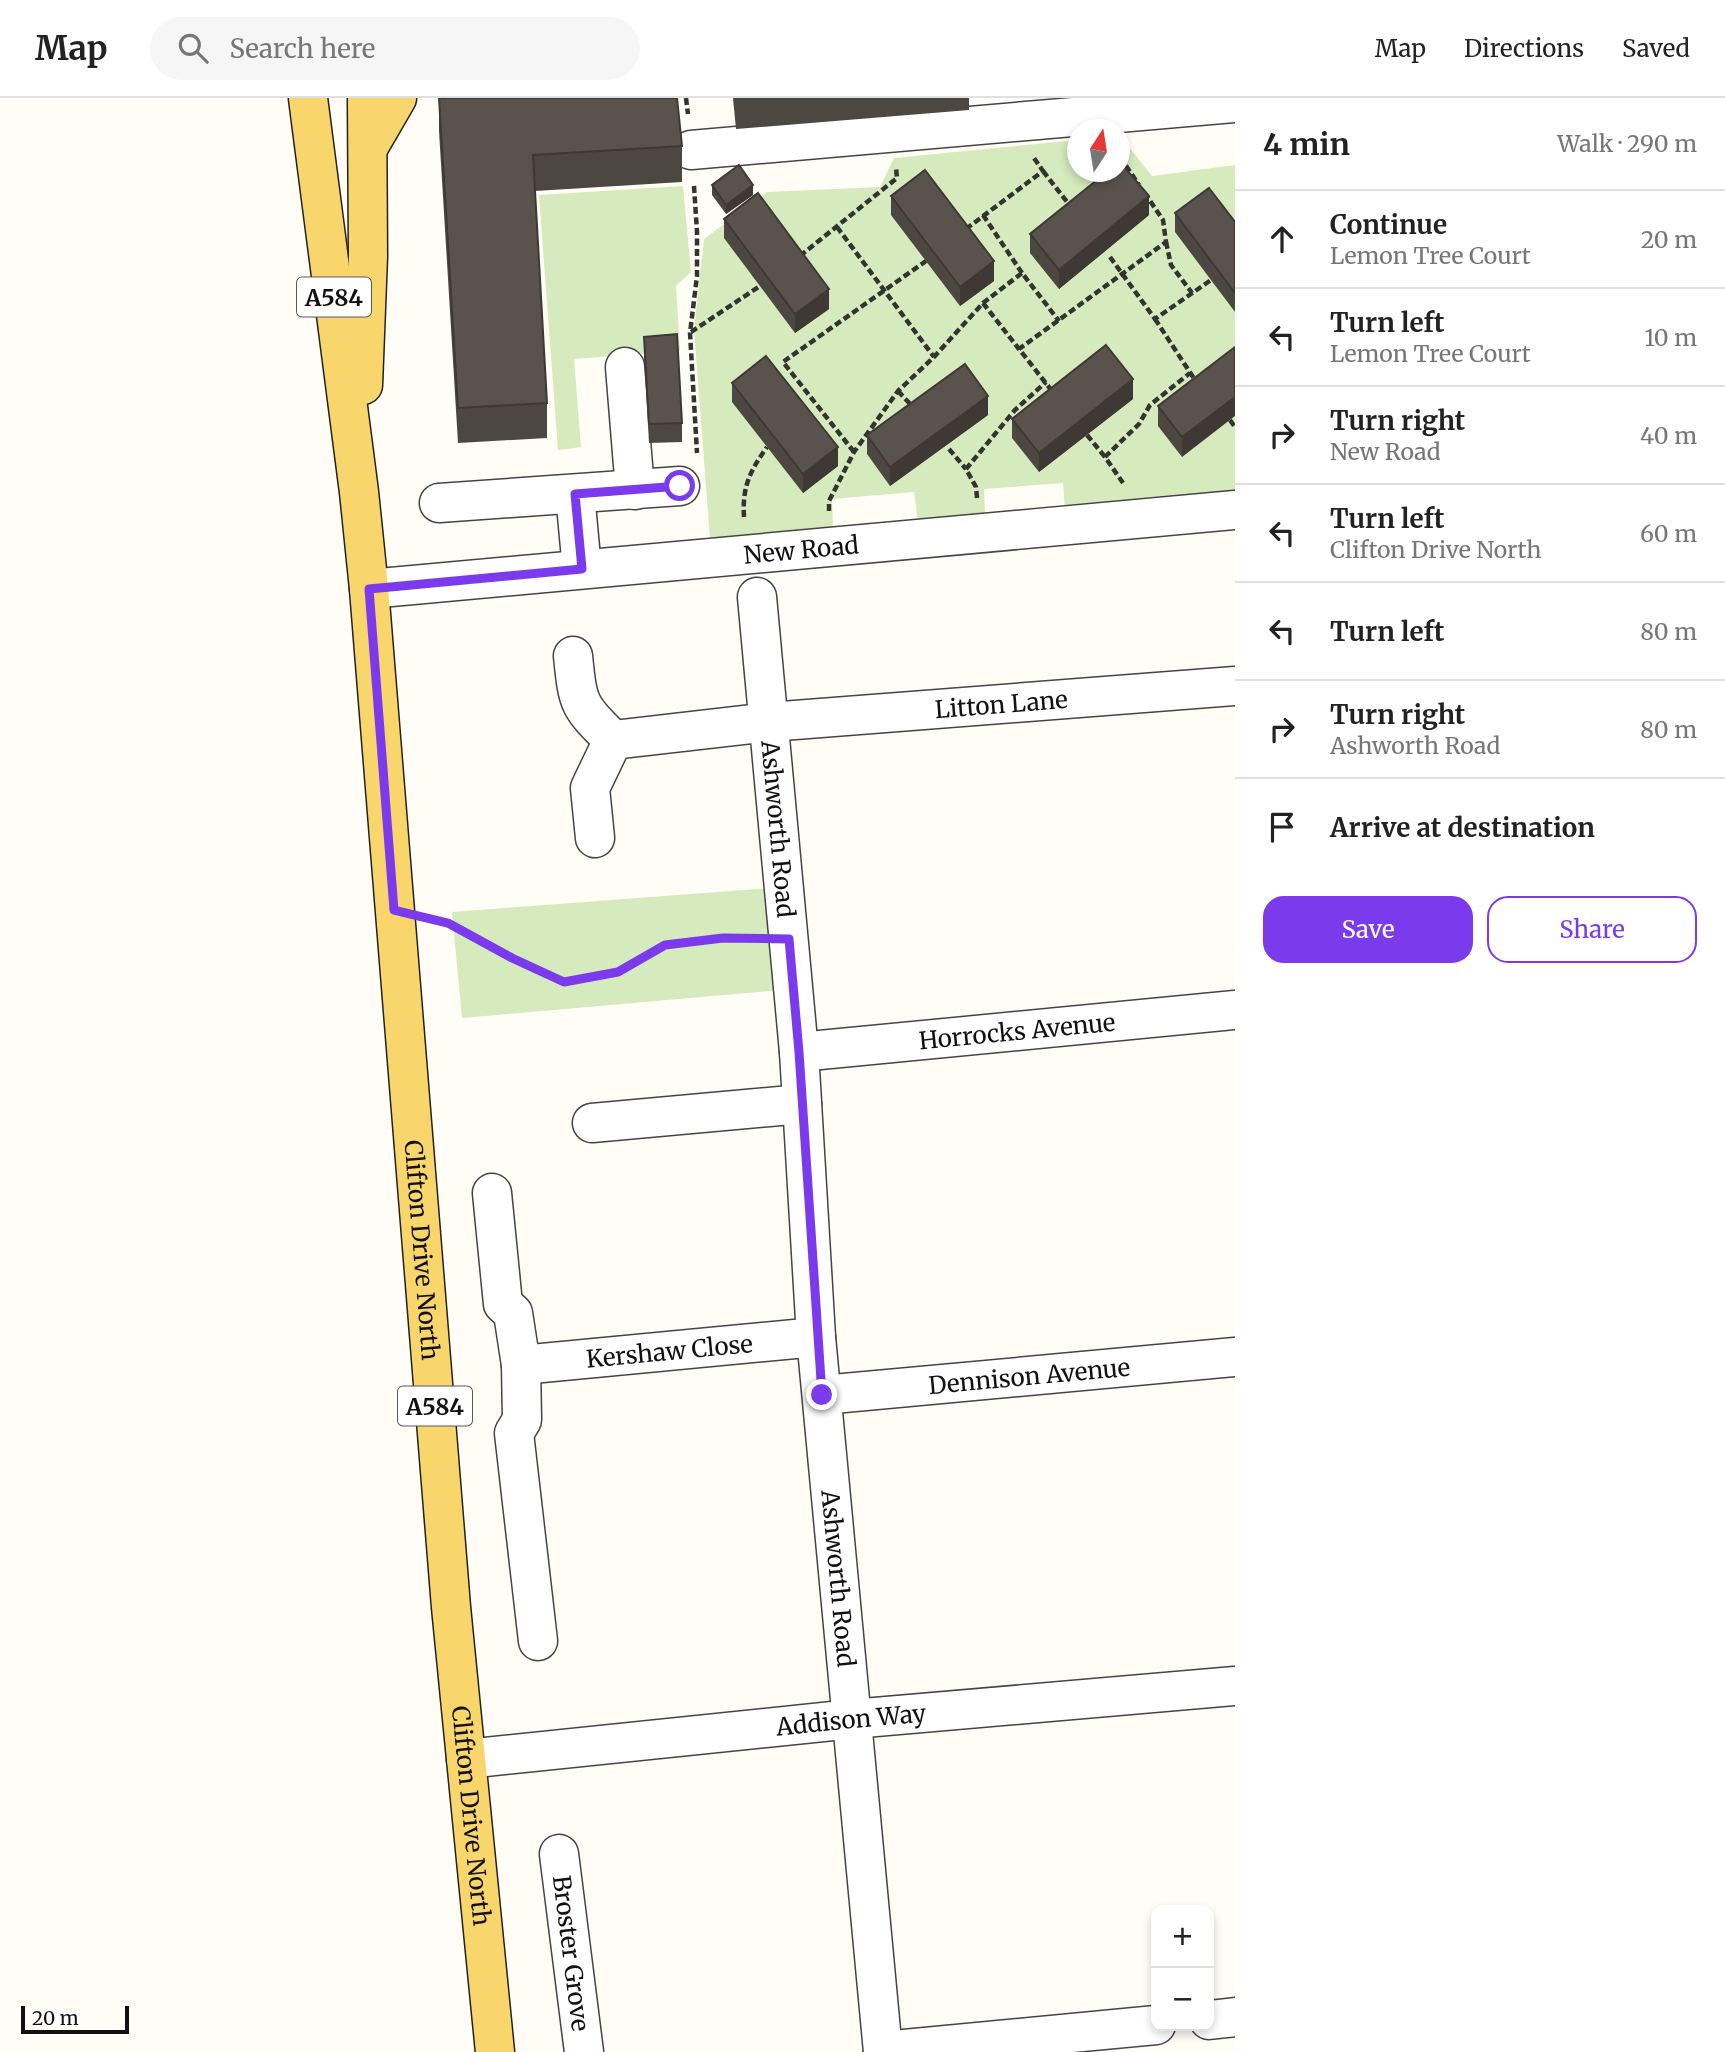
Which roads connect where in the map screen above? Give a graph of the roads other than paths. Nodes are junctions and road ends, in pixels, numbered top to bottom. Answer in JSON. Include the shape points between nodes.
{"nodes":[{"id":1,"x":308,"y":98,"type":"edge"},
{"id":2,"x":367,"y":98,"type":"edge"},
{"id":3,"x":397,"y":98,"type":"edge"},
{"id":4,"x":1235,"y":103,"type":"edge"},
{"id":5,"x":1012,"y":114,"type":"edge"},
{"id":6,"x":368,"y":148,"type":"junction"},
{"id":7,"x":691,"y":150,"type":"road end"},
{"id":8,"x":625,"y":367,"type":"dead end"},
{"id":9,"x":688,"y":471,"type":"road end"},
{"id":10,"x":635,"y":490,"type":"junction"},
{"id":11,"x":359,"y":492,"type":"junction"},
{"id":12,"x":575,"y":494,"type":"junction"},
{"id":13,"x":439,"y":503,"type":"dead end"},
{"id":14,"x":1235,"y":510,"type":"edge"},
{"id":15,"x":582,"y":569,"type":"junction"},
{"id":16,"x":369,"y":589,"type":"junction"},
{"id":17,"x":757,"y":597,"type":"dead end"},
{"id":18,"x":573,"y":656,"type":"dead end"},
{"id":19,"x":1235,"y":686,"type":"edge"},
{"id":20,"x":769,"y":722,"type":"junction"},
{"id":21,"x":612,"y":740,"type":"junction"},
{"id":22,"x":595,"y":838,"type":"dead end"},
{"id":23,"x":1235,"y":1010,"type":"edge"},
{"id":24,"x":799,"y":1052,"type":"junction"},
{"id":25,"x":802,"y":1104,"type":"junction"},
{"id":26,"x":592,"y":1123,"type":"dead end"},
{"id":27,"x":492,"y":1193,"type":"dead end"},
{"id":28,"x":817,"y":1337,"type":"junction"},
{"id":29,"x":1235,"y":1357,"type":"edge"},
{"id":30,"x":521,"y":1365,"type":"junction"},
{"id":31,"x":822,"y":1395,"type":"junction"},
{"id":32,"x":538,"y":1641,"type":"dead end"},
{"id":33,"x":1235,"y":1686,"type":"edge"},
{"id":34,"x":852,"y":1719,"type":"junction"},
{"id":35,"x":466,"y":1759,"type":"junction"},
{"id":36,"x":559,"y":1854,"type":"dead end"},
{"id":37,"x":1235,"y":2017,"type":"edge"},
{"id":38,"x":1214,"y":2019,"type":"edge"},
{"id":39,"x":1151,"y":2025,"type":"edge"},
{"id":40,"x":495,"y":2052,"type":"edge"},
{"id":41,"x":583,"y":2052,"type":"edge"},
{"id":42,"x":883,"y":2052,"type":"edge"}],
"edges":[{"from":1,"to":11,"type":"main road","name":"Clifton Drive North","number":"A584"},
{"from":2,"to":6,"type":"main road","name":"Clifton Drive North","number":"A584"},
{"from":3,"to":6,"type":"main road"},
{"from":4,"to":5,"type":"street"},
{"from":5,"to":7,"type":"street","via":[[892,132]]},
{"from":6,"to":11,"type":"main road","name":"Clifton Drive North","number":"A584"},
{"from":8,"to":10,"type":"street"},
{"from":9,"to":10,"type":"street"},
{"from":10,"to":12,"type":"street"},
{"from":11,"to":16,"type":"main road","name":"Clifton Drive North","number":"A584"},
{"from":12,"to":13,"type":"street"},
{"from":12,"to":15,"type":"street"},
{"from":14,"to":15,"type":"street","name":"New Road"},
{"from":15,"to":16,"type":"street","name":"New Road"},
{"from":16,"to":35,"type":"main road","name":"Clifton Drive North","number":"A584"},
{"from":17,"to":20,"type":"street","name":"Ashworth Road"},
{"from":18,"to":21,"type":"street","via":[[578,699]]},
{"from":19,"to":20,"type":"street","name":"Litton Lane"},
{"from":20,"to":21,"type":"street","name":"Ashworth Road"},
{"from":20,"to":24,"type":"street","name":"Ashworth Road"},
{"from":21,"to":22,"type":"street","via":[[590,788]]},
{"from":23,"to":24,"type":"street","name":"Horrocks Avenue"},
{"from":24,"to":25,"type":"street","name":"Ashworth Road"},
{"from":25,"to":26,"type":"street"},
{"from":25,"to":28,"type":"street","name":"Ashworth Road"},
{"from":27,"to":30,"type":"street","via":[[503,1304],[513,1313]]},
{"from":28,"to":30,"type":"street","name":"Kershaw Close"},
{"from":28,"to":31,"type":"street","name":"Ashworth Road"},
{"from":29,"to":31,"type":"street","name":"Dennison Avenue"},
{"from":30,"to":32,"type":"street","via":[[522,1420],[514,1433]]},
{"from":31,"to":34,"type":"street","name":"Ashworth Road"},
{"from":33,"to":34,"type":"street","name":"Addison Way"},
{"from":34,"to":35,"type":"street","name":"Addison Way"},
{"from":34,"to":42,"type":"street","name":"Ashworth Road"},
{"from":35,"to":40,"type":"main road","name":"Clifton Drive North","number":"A584"},
{"from":36,"to":41,"type":"street","name":"Broster Grove"},
{"from":37,"to":38,"type":"street"},
{"from":39,"to":42,"type":"street"}]}
